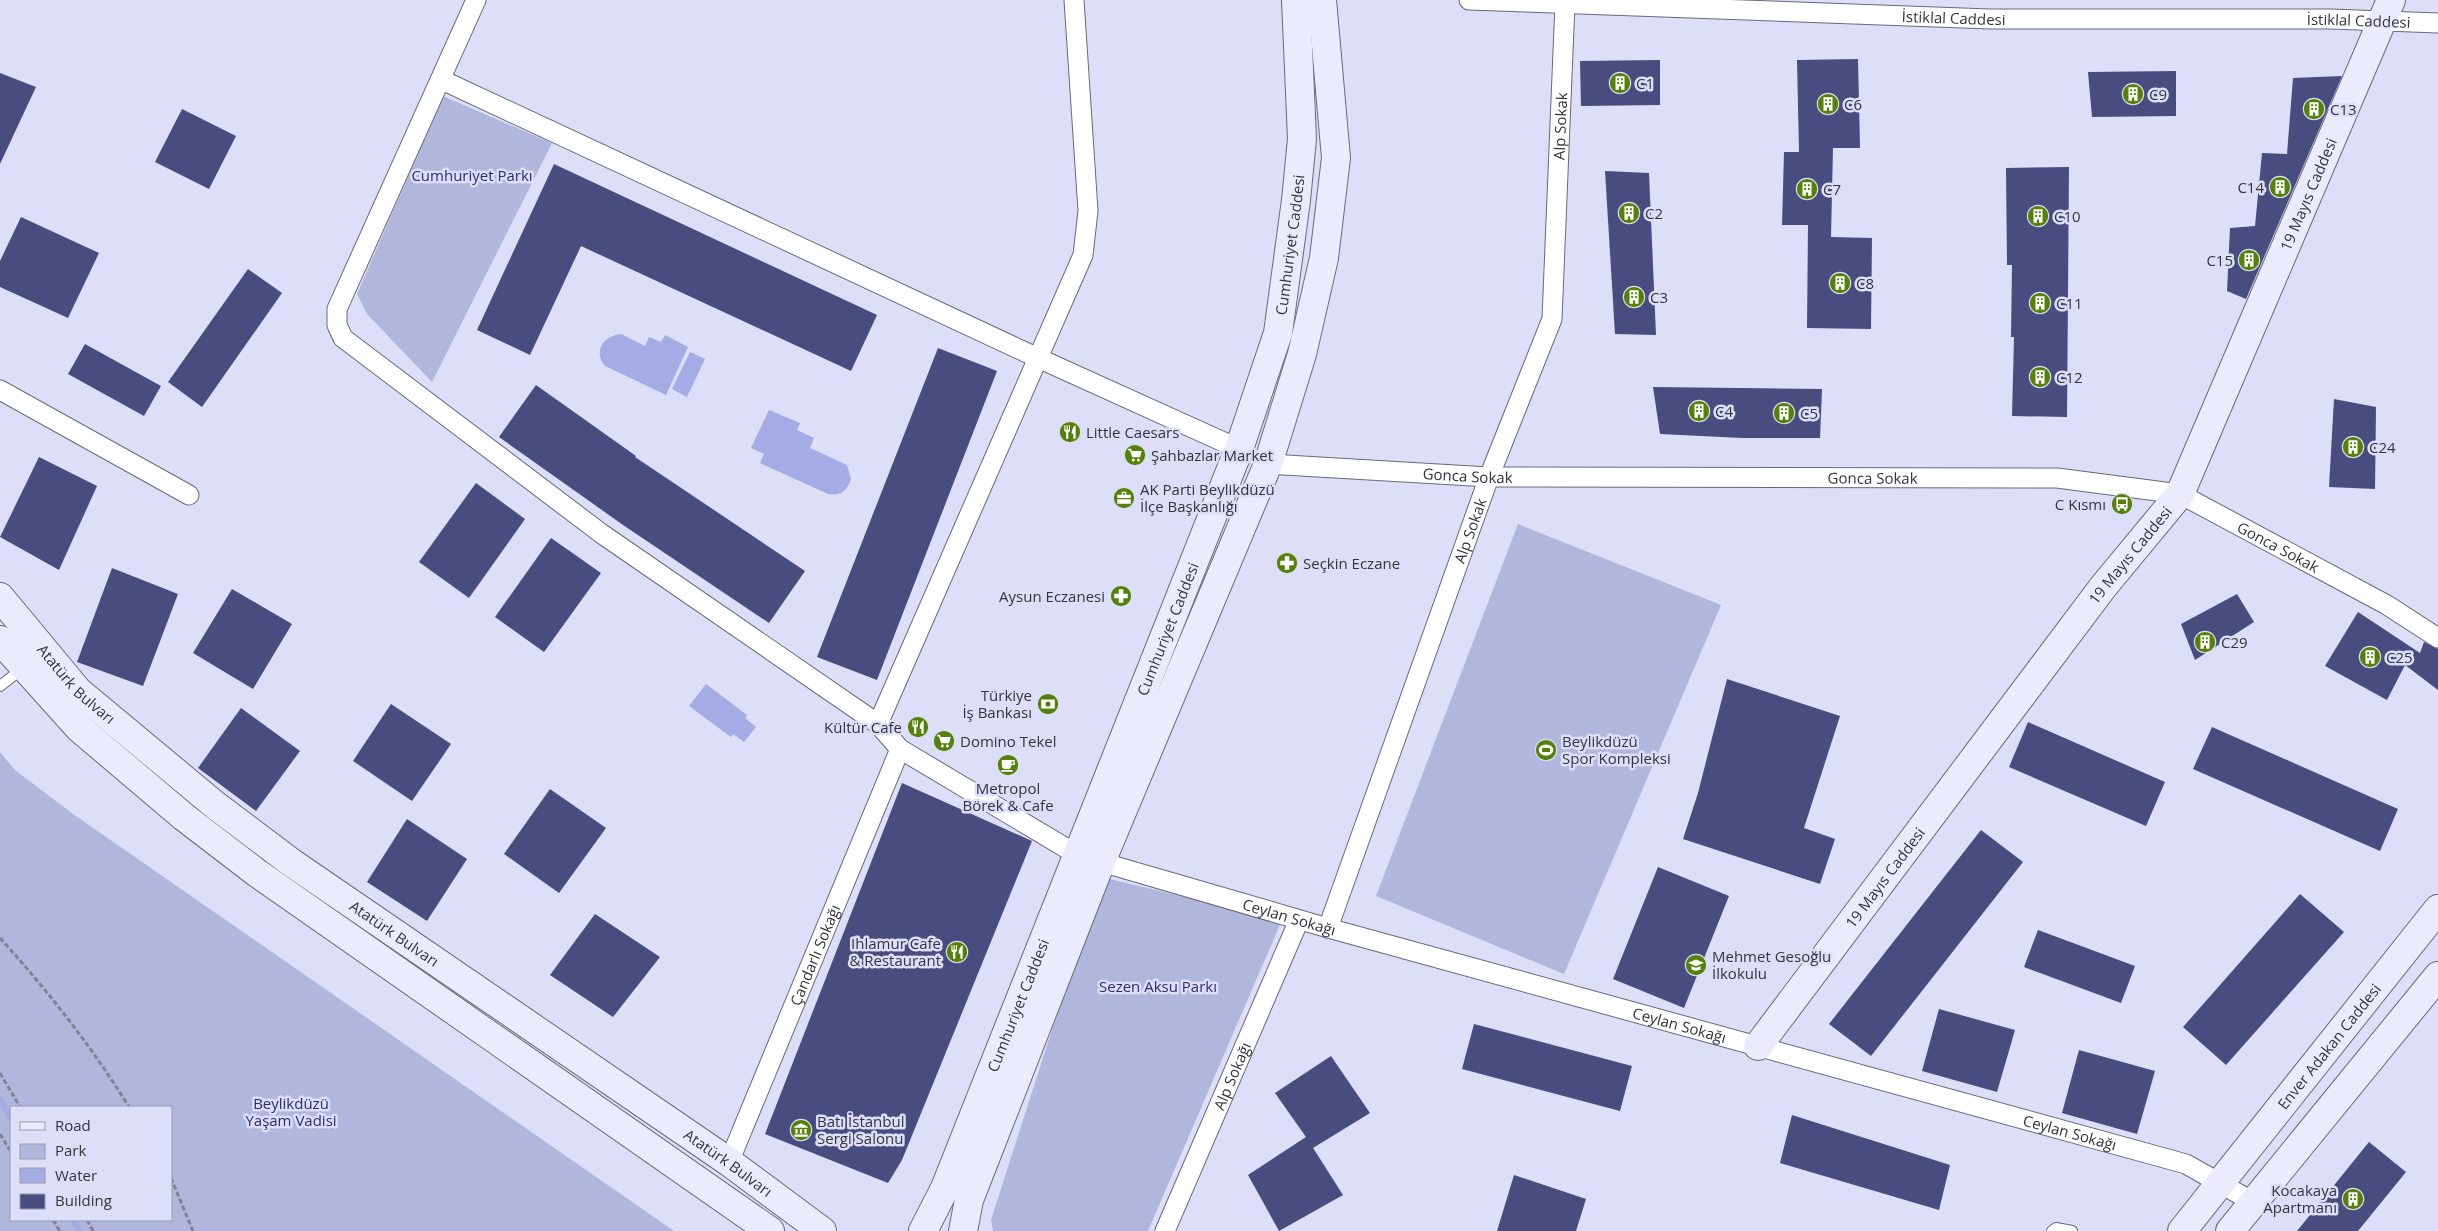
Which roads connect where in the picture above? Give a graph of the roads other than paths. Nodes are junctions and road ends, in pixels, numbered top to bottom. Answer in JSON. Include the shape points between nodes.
{"nodes":[{"id":1,"x":476,"y":0,"type":"edge"},
{"id":2,"x":1074,"y":0,"type":"edge"},
{"id":3,"x":1296,"y":0,"type":"edge"},
{"id":4,"x":1322,"y":0,"type":"edge"},
{"id":5,"x":1469,"y":0,"type":"edge"},
{"id":6,"x":1565,"y":1,"type":"edge"},
{"id":7,"x":2387,"y":11,"type":"edge"},
{"id":8,"x":2438,"y":23,"type":"edge"},
{"id":9,"x":442,"y":80,"type":"junction"},
{"id":10,"x":1038,"y":358,"type":"junction"},
{"id":11,"x":0,"y":390,"type":"edge"},
{"id":12,"x":1239,"y":448,"type":"junction"},
{"id":13,"x":1268,"y":464,"type":"junction"},
{"id":14,"x":1489,"y":477,"type":"junction"},
{"id":15,"x":189,"y":494,"type":"dead end"},
{"id":16,"x":2180,"y":494,"type":"junction"},
{"id":17,"x":0,"y":597,"type":"edge"},
{"id":18,"x":2438,"y":638,"type":"edge"},
{"id":19,"x":0,"y":640,"type":"edge"},
{"id":20,"x":24,"y":667,"type":"junction"},
{"id":21,"x":0,"y":686,"type":"edge"},
{"id":22,"x":878,"y":724,"type":"junction"},
{"id":23,"x":900,"y":749,"type":"junction"},
{"id":24,"x":1089,"y":858,"type":"junction"},
{"id":25,"x":2438,"y":909,"type":"edge"},
{"id":26,"x":1299,"y":920,"type":"junction"},
{"id":27,"x":1328,"y":928,"type":"junction"},
{"id":28,"x":2438,"y":976,"type":"edge"},
{"id":29,"x":1758,"y":1046,"type":"junction"},
{"id":30,"x":729,"y":1162,"type":"junction"},
{"id":31,"x":2221,"y":1184,"type":"junction"},
{"id":32,"x":2253,"y":1202,"type":"junction"},
{"id":33,"x":770,"y":1231,"type":"edge"},
{"id":34,"x":822,"y":1231,"type":"edge"},
{"id":35,"x":924,"y":1231,"type":"edge"},
{"id":36,"x":963,"y":1231,"type":"edge"},
{"id":37,"x":1165,"y":1231,"type":"edge"},
{"id":38,"x":2052,"y":1231,"type":"edge"},
{"id":39,"x":2072,"y":1231,"type":"edge"},
{"id":40,"x":2182,"y":1231,"type":"edge"},
{"id":41,"x":2230,"y":1231,"type":"edge"}],
"edges":[{"from":1,"to":9,"type":"street","name":"Ceylan Sokağı"},
{"from":2,"to":10,"type":"street","via":[[1088,211],[1083,255]]},
{"from":3,"to":12,"type":"main road","name":"Cumhuriyet Caddesi","via":[[1302,139],[1296,200],[1278,333]]},
{"from":4,"to":13,"type":"main road","name":"Cumhuriyet Caddesi","via":[[1336,158],[1324,258],[1304,345]]},
{"from":5,"to":6,"type":"street","name":"İstiklal Caddesi"},
{"from":6,"to":7,"type":"street","name":"İstiklal Caddesi","via":[[1990,19],[2332,19]]},
{"from":6,"to":14,"type":"street","name":"Alp Sokak","via":[[1552,319]]},
{"from":7,"to":8,"type":"street","name":"İstiklal Caddesi"},
{"from":7,"to":16,"type":"main road","name":"19 Mayıs Caddesi"},
{"from":9,"to":10,"type":"street"},
{"from":9,"to":22,"type":"street","name":"Ceylan Sokağı","via":[[337,309],[337,325],[343,338],[602,534]]},
{"from":10,"to":12,"type":"street"},
{"from":10,"to":22,"type":"street"},
{"from":11,"to":15,"type":"street"},
{"from":12,"to":13,"type":"main road"},
{"from":12,"to":24,"type":"main road","name":"Cumhuriyet Caddesi"},
{"from":13,"to":14,"type":"street","name":"Gonca Sokak"},
{"from":13,"to":24,"type":"main road","name":"Cumhuriyet Caddesi"},
{"from":14,"to":16,"type":"street","name":"Gonca Sokak","via":[[2057,478]]},
{"from":14,"to":27,"type":"street","name":"Alp Sokak"},
{"from":16,"to":18,"type":"street","name":"Gonca Sokak","via":[[2387,605]]},
{"from":16,"to":29,"type":"main road","name":"19 Mayıs Caddesi","via":[[2103,587]]},
{"from":17,"to":30,"type":"main road","name":"Atatürk Bulvarı","via":[[78,691],[216,805],[292,863]]},
{"from":19,"to":20,"type":"main road"},
{"from":20,"to":21,"type":"lane"},
{"from":20,"to":33,"type":"main road","via":[[79,728],[257,874]]},
{"from":22,"to":23,"type":"street","name":"Ceylan Sokağı"},
{"from":23,"to":24,"type":"street","name":"Ceylan Sokağı"},
{"from":23,"to":30,"type":"street","name":"Çandarlı Sokağı"},
{"from":24,"to":26,"type":"street","name":"Ceylan Sokağı"},
{"from":24,"to":35,"type":"main road","name":"Cumhuriyet Caddesi"},
{"from":24,"to":36,"type":"main road","name":"Cumhuriyet Caddesi","via":[[969,1200]]},
{"from":25,"to":31,"type":"main road","name":"Enver Adakan Caddesi"},
{"from":26,"to":27,"type":"street","name":"Ceylan Sokağı"},
{"from":26,"to":37,"type":"street","name":"Alp Sokağı"},
{"from":27,"to":29,"type":"street","name":"Ceylan Sokağı"},
{"from":28,"to":32,"type":"main road"},
{"from":29,"to":31,"type":"street","name":"Ceylan Sokağı","via":[[2186,1164]]},
{"from":30,"to":34,"type":"main road","name":"Atatürk Bulvarı"},
{"from":31,"to":32,"type":"street","name":"Ceylan Sokağı"},
{"from":31,"to":40,"type":"main road","name":"Enver Adakan Caddesi"},
{"from":32,"to":41,"type":"main road"},
{"from":38,"to":39,"type":"lane","via":[[2056,1228]]}]}
